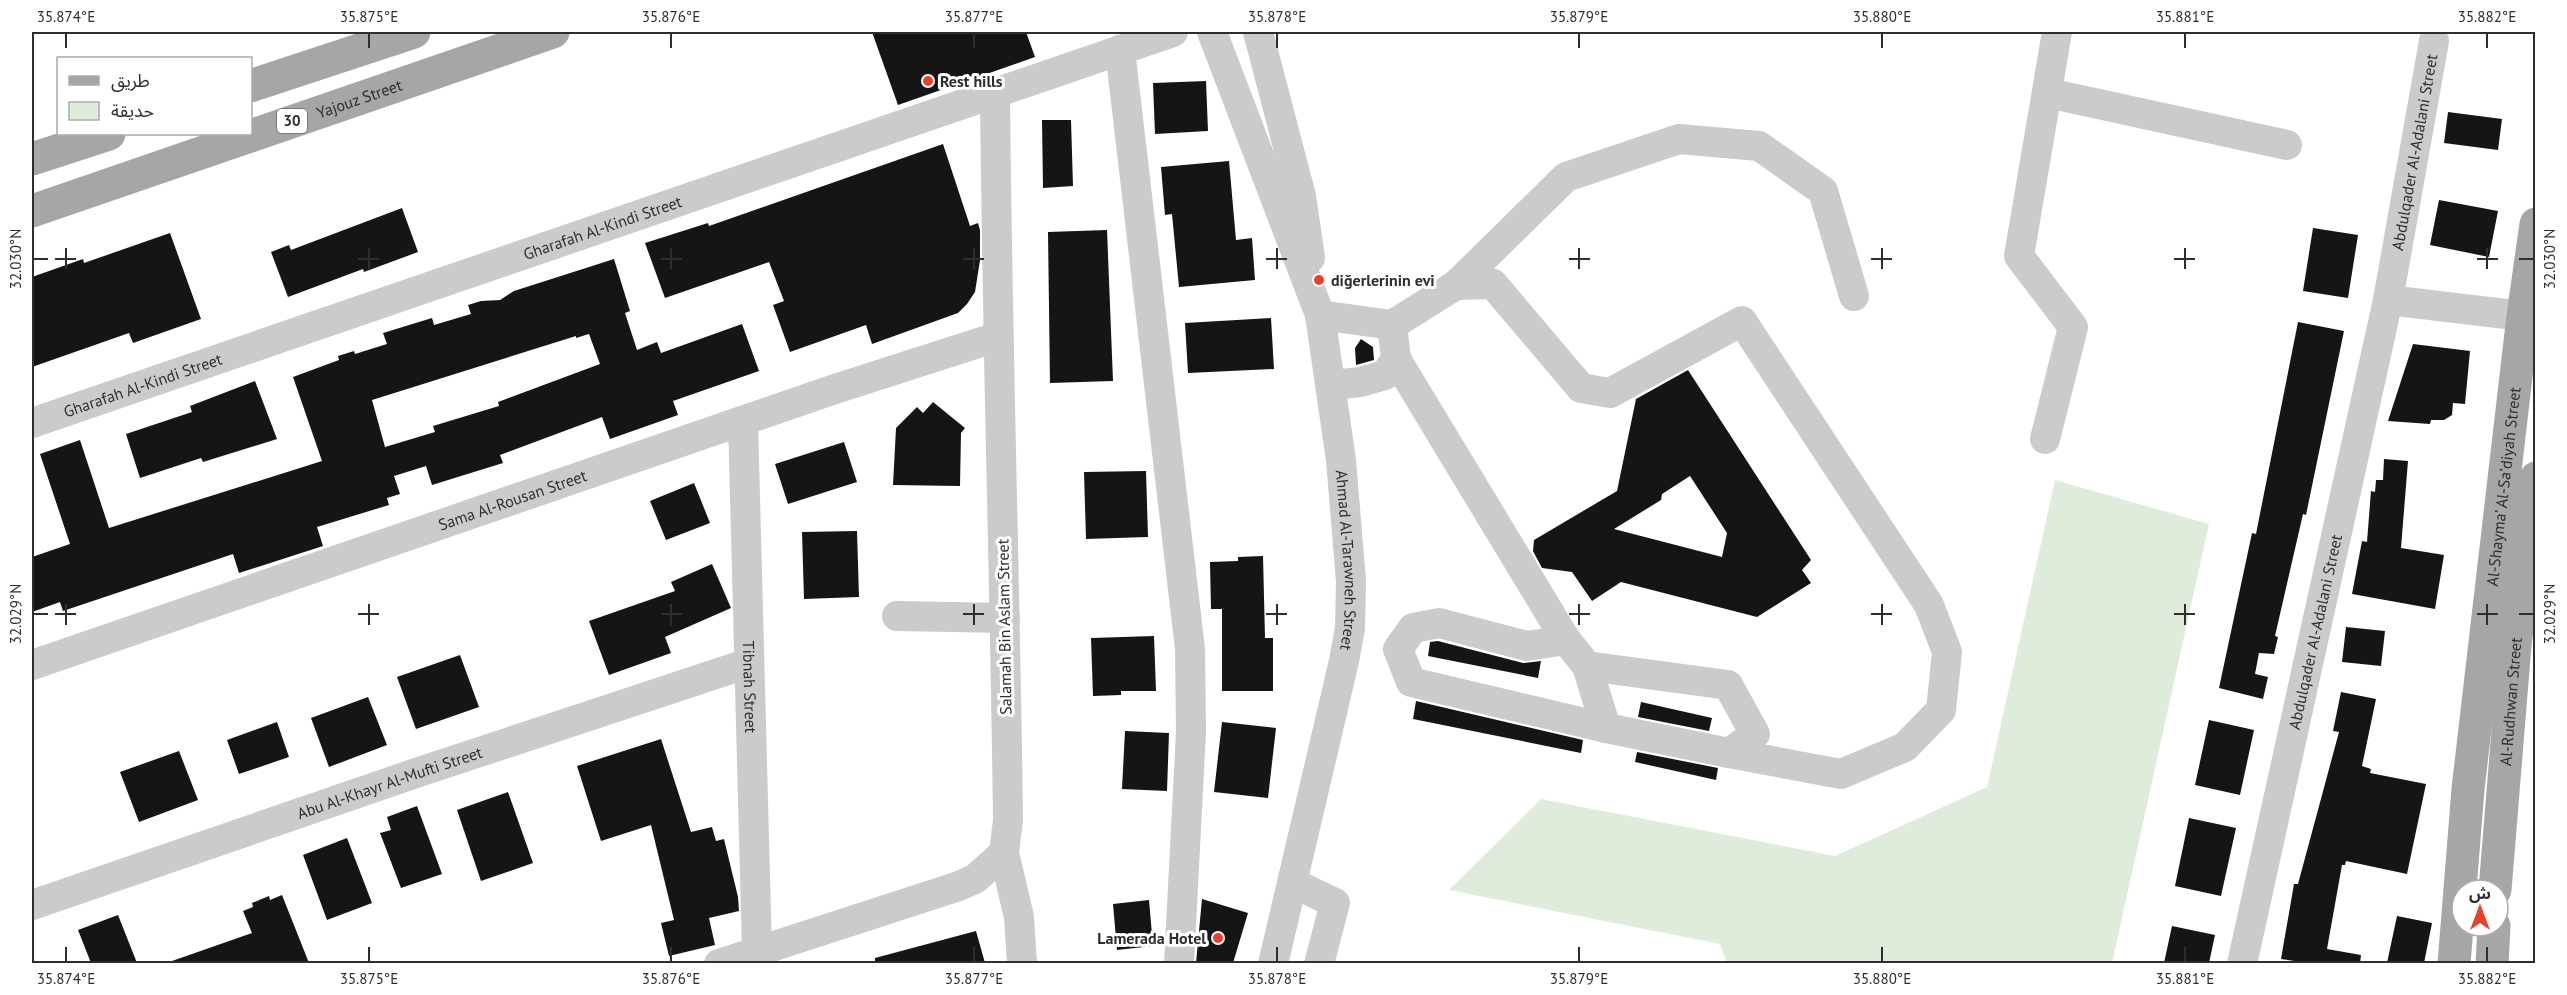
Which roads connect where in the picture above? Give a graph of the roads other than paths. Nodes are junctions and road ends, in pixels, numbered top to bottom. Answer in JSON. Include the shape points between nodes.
{"nodes":[{"id":1,"x":414,"y":32,"type":"edge"},
{"id":2,"x":553,"y":32,"type":"edge"},
{"id":3,"x":1173,"y":32,"type":"edge"},
{"id":4,"x":1212,"y":32,"type":"edge"},
{"id":5,"x":1258,"y":32,"type":"edge"},
{"id":6,"x":2057,"y":32,"type":"edge"},
{"id":7,"x":2434,"y":41,"type":"dead end"},
{"id":8,"x":348,"y":42,"type":"edge"},
{"id":9,"x":1120,"y":50,"type":"junction"},
{"id":10,"x":252,"y":85,"type":"edge"},
{"id":11,"x":995,"y":93,"type":"junction"},
{"id":12,"x":2048,"y":93,"type":"junction"},
{"id":13,"x":106,"y":135,"type":"edge"},
{"id":14,"x":2287,"y":144,"type":"dead end"},
{"id":15,"x":32,"y":159,"type":"edge"},
{"id":16,"x":32,"y":211,"type":"edge"},
{"id":17,"x":2535,"y":224,"type":"edge"},
{"id":18,"x":1456,"y":285,"type":"junction"},
{"id":19,"x":1854,"y":296,"type":"dead end"},
{"id":20,"x":2388,"y":300,"type":"junction"},
{"id":21,"x":1317,"y":306,"type":"junction"},
{"id":22,"x":2523,"y":316,"type":"junction"},
{"id":23,"x":1392,"y":325,"type":"junction"},
{"id":24,"x":997,"y":337,"type":"junction"},
{"id":25,"x":1391,"y":367,"type":"junction"},
{"id":26,"x":1331,"y":385,"type":"junction"},
{"id":27,"x":743,"y":421,"type":"junction"},
{"id":28,"x":32,"y":423,"type":"edge"},
{"id":29,"x":2045,"y":439,"type":"dead end"},
{"id":30,"x":2535,"y":478,"type":"edge"},
{"id":31,"x":897,"y":616,"type":"dead end"},
{"id":32,"x":1005,"y":618,"type":"junction"},
{"id":33,"x":1566,"y":640,"type":"junction"},
{"id":34,"x":749,"y":663,"type":"junction"},
{"id":35,"x":32,"y":665,"type":"edge"},
{"id":36,"x":1587,"y":666,"type":"junction"},
{"id":37,"x":1606,"y":728,"type":"junction"},
{"id":38,"x":1729,"y":753,"type":"junction"},
{"id":39,"x":2468,"y":789,"type":"junction"},
{"id":40,"x":2505,"y":792,"type":"junction"},
{"id":41,"x":1004,"y":853,"type":"junction"},
{"id":42,"x":2461,"y":878,"type":"edge"},
{"id":43,"x":2497,"y":878,"type":"edge"},
{"id":44,"x":1293,"y":883,"type":"junction"},
{"id":45,"x":32,"y":905,"type":"edge"},
{"id":46,"x":2456,"y":938,"type":"edge"},
{"id":47,"x":2493,"y":938,"type":"edge"},
{"id":48,"x":757,"y":952,"type":"junction"},
{"id":49,"x":719,"y":963,"type":"edge"},
{"id":50,"x":1022,"y":963,"type":"edge"},
{"id":51,"x":1179,"y":963,"type":"edge"},
{"id":52,"x":1273,"y":963,"type":"edge"},
{"id":53,"x":1318,"y":963,"type":"edge"},
{"id":54,"x":2242,"y":963,"type":"edge"},
{"id":55,"x":2454,"y":963,"type":"edge"},
{"id":56,"x":2492,"y":963,"type":"edge"}],
"edges":[{"from":1,"to":8,"type":"main road"},
{"from":2,"to":16,"type":"main road","name":"Yajouz Street","number":"30"},
{"from":3,"to":9,"type":"street","name":"Gharafah Al-Kindi Street"},
{"from":4,"to":21,"type":"street","name":"Ahmad Al-Tarawneh Street"},
{"from":5,"to":21,"type":"street","name":"Ahmad Al-Tarawneh Street","via":[[1301,196]]},
{"from":6,"to":12,"type":"street"},
{"from":7,"to":20,"type":"street","name":"Abdulqader Al-Adalani Street"},
{"from":8,"to":10,"type":"main road"},
{"from":9,"to":11,"type":"street","name":"Gharafah Al-Kindi Street"},
{"from":9,"to":51,"type":"street","via":[[1190,649],[1191,732]]},
{"from":11,"to":24,"type":"street","name":"Salamah Bin Aslam Street"},
{"from":11,"to":28,"type":"street","name":"Gharafah Al-Kindi Street"},
{"from":12,"to":14,"type":"street"},
{"from":12,"to":29,"type":"street","via":[[2019,256],[2073,327]]},
{"from":13,"to":15,"type":"main road"},
{"from":17,"to":22,"type":"main road","name":"Al-Shayma’ Al-Sa’diyah Street"},
{"from":18,"to":19,"type":"street","via":[[1566,177],[1679,139],[1759,146],[1823,191]]},
{"from":18,"to":23,"type":"street"},
{"from":18,"to":38,"type":"street","via":[[1493,284],[1581,388],[1610,393],[1742,321],[1929,605],[1947,652],[1941,710],[1905,747],[1841,774]]},
{"from":20,"to":22,"type":"street"},
{"from":20,"to":54,"type":"street","name":"Abdulqader Al-Adalani Street"},
{"from":21,"to":23,"type":"street"},
{"from":21,"to":26,"type":"street","name":"Ahmad Al-Tarawneh Street"},
{"from":22,"to":39,"type":"main road","name":"Al-Shayma’ Al-Sa’diyah Street"},
{"from":23,"to":25,"type":"street"},
{"from":24,"to":27,"type":"street","name":"Sama Al-Rousan Street"},
{"from":24,"to":32,"type":"street","name":"Salamah Bin Aslam Street"},
{"from":25,"to":26,"type":"street","via":[[1360,382]]},
{"from":25,"to":33,"type":"street","via":[[1474,489]]},
{"from":26,"to":44,"type":"street","name":"Ahmad Al-Tarawneh Street","via":[[1351,581],[1350,628]]},
{"from":27,"to":34,"type":"street","name":"Tibnah Street"},
{"from":27,"to":35,"type":"street","name":"Sama Al-Rousan Street"},
{"from":30,"to":40,"type":"main road","name":"Al-Rudhwan Street","via":[[2515,645]]},
{"from":31,"to":32,"type":"street"},
{"from":32,"to":41,"type":"street","name":"Salamah Bin Aslam Street","via":[[1008,820]]},
{"from":33,"to":36,"type":"street"},
{"from":33,"to":37,"type":"street","via":[[1527,646],[1439,623],[1413,628],[1398,649],[1411,682]]},
{"from":34,"to":45,"type":"street","name":"Abu Al-Khayr Al-Mufti Street"},
{"from":34,"to":48,"type":"street","name":"Tibnah Street"},
{"from":36,"to":37,"type":"street"},
{"from":36,"to":38,"type":"street","via":[[1728,685],[1755,734]]},
{"from":37,"to":38,"type":"street"},
{"from":39,"to":40,"type":"main road"},
{"from":39,"to":42,"type":"main road","name":"Al-Shayma’ Al-Sa’diyah Street"},
{"from":40,"to":43,"type":"main road","name":"Al-Rudhwan Street"},
{"from":41,"to":48,"type":"street","via":[[975,879],[959,886]]},
{"from":41,"to":50,"type":"street","via":[[1019,917]]},
{"from":44,"to":52,"type":"street","name":"Ahmad Al-Tarawneh Street"},
{"from":44,"to":53,"type":"street","via":[[1335,903]]},
{"from":46,"to":55,"type":"main road","name":"Al-Shayma’ Al-Sa’diyah Street"},
{"from":47,"to":56,"type":"main road"},
{"from":48,"to":49,"type":"street"}]}
